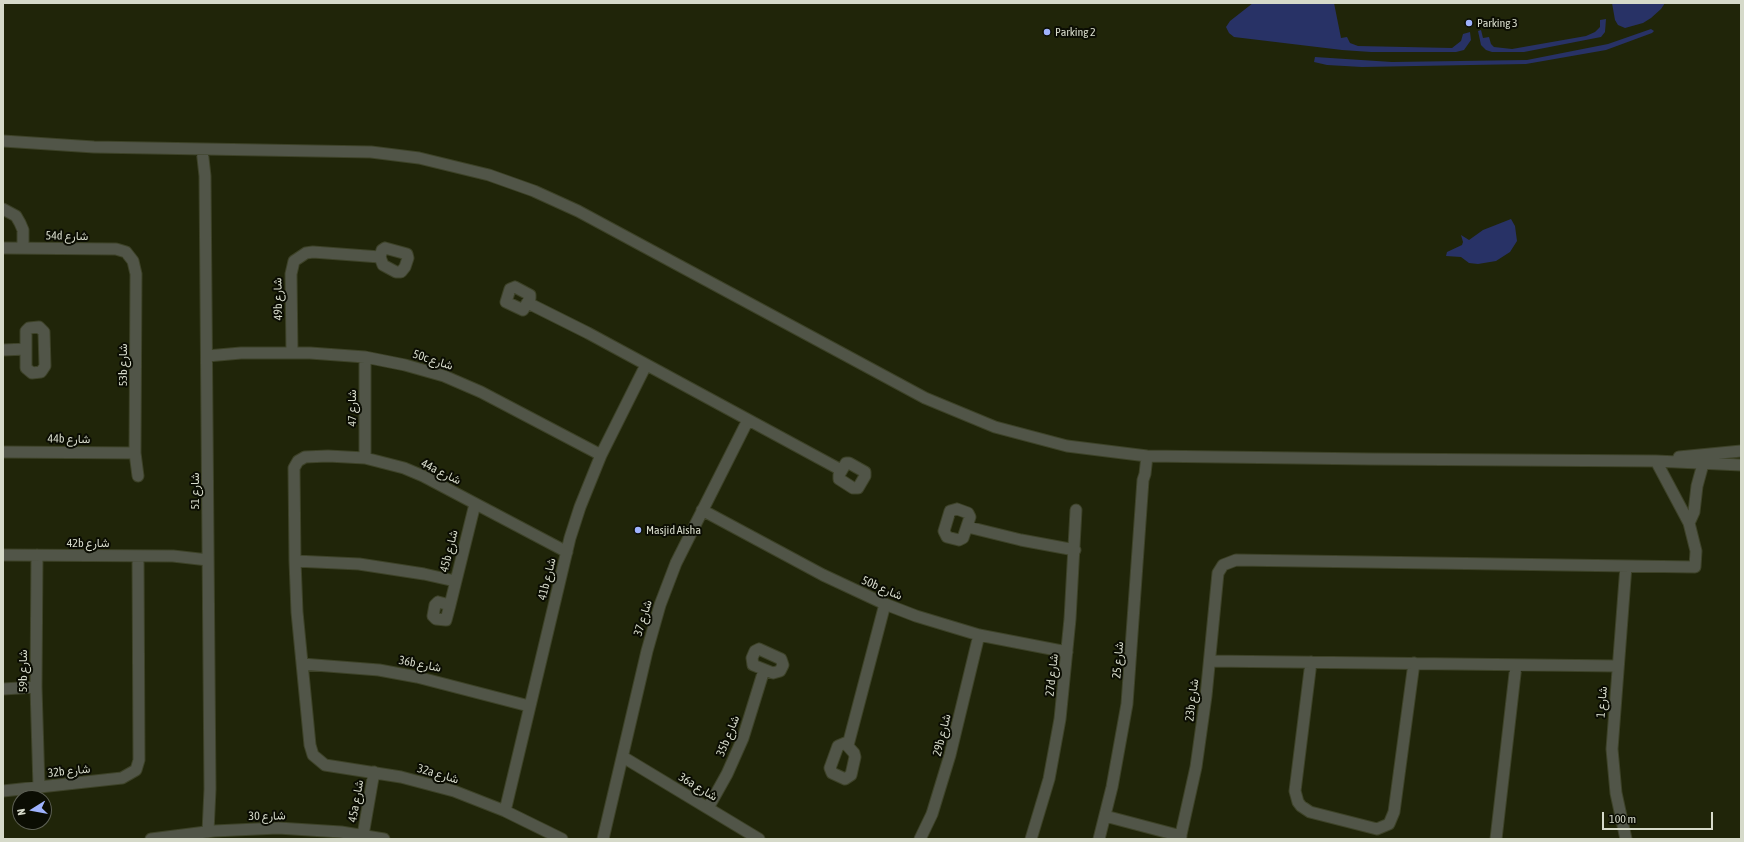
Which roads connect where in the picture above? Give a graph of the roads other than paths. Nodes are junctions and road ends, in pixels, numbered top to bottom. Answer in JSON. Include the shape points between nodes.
{"nodes":[{"id":1,"x":3,"y":140,"type":"edge"},
{"id":2,"x":205,"y":149,"type":"junction"},
{"id":3,"x":3,"y":209,"type":"edge"},
{"id":4,"x":3,"y":248,"type":"edge"},
{"id":5,"x":23,"y":248,"type":"junction"},
{"id":6,"x":130,"y":255,"type":"joint"},
{"id":7,"x":380,"y":257,"type":"dead end"},
{"id":8,"x":528,"y":303,"type":"dead end"},
{"id":9,"x":26,"y":349,"type":"dead end"},
{"id":10,"x":3,"y":350,"type":"edge"},
{"id":11,"x":207,"y":353,"type":"junction"},
{"id":12,"x":292,"y":353,"type":"junction"},
{"id":13,"x":365,"y":357,"type":"junction"},
{"id":14,"x":646,"y":365,"type":"junction"},
{"id":15,"x":748,"y":420,"type":"junction"},
{"id":16,"x":1741,"y":451,"type":"edge"},
{"id":17,"x":3,"y":452,"type":"edge"},
{"id":18,"x":135,"y":453,"type":"junction"},
{"id":19,"x":600,"y":455,"type":"junction"},
{"id":20,"x":1144,"y":455,"type":"junction"},
{"id":21,"x":365,"y":458,"type":"junction"},
{"id":22,"x":1656,"y":461,"type":"junction"},
{"id":23,"x":1703,"y":464,"type":"junction"},
{"id":24,"x":1741,"y":465,"type":"edge"},
{"id":25,"x":841,"y":470,"type":"dead end"},
{"id":26,"x":138,"y":476,"type":"dead end"},
{"id":27,"x":475,"y":504,"type":"junction"},
{"id":28,"x":702,"y":510,"type":"junction"},
{"id":29,"x":1076,"y":510,"type":"dead end"},
{"id":30,"x":1689,"y":523,"type":"junction"},
{"id":31,"x":968,"y":527,"type":"dead end"},
{"id":32,"x":1075,"y":550,"type":"junction"},
{"id":33,"x":567,"y":552,"type":"junction"},
{"id":34,"x":3,"y":555,"type":"edge"},
{"id":35,"x":37,"y":555,"type":"junction"},
{"id":36,"x":138,"y":556,"type":"junction"},
{"id":37,"x":208,"y":557,"type":"junction"},
{"id":38,"x":295,"y":561,"type":"junction"},
{"id":39,"x":1626,"y":566,"type":"junction"},
{"id":40,"x":455,"y":582,"type":"junction"},
{"id":41,"x":885,"y":604,"type":"junction"},
{"id":42,"x":450,"y":605,"type":"dead end"},
{"id":43,"x":979,"y":635,"type":"junction"},
{"id":44,"x":1067,"y":652,"type":"junction"},
{"id":45,"x":1210,"y":661,"type":"junction"},
{"id":46,"x":1311,"y":662,"type":"junction"},
{"id":47,"x":1414,"y":663,"type":"junction"},
{"id":48,"x":302,"y":664,"type":"junction"},
{"id":49,"x":1516,"y":665,"type":"junction"},
{"id":50,"x":1618,"y":666,"type":"junction"},
{"id":51,"x":764,"y":670,"type":"dead end"},
{"id":52,"x":36,"y":687,"type":"junction"},
{"id":53,"x":3,"y":689,"type":"edge"},
{"id":54,"x":529,"y":706,"type":"junction"},
{"id":55,"x":848,"y":745,"type":"dead end"},
{"id":56,"x":622,"y":757,"type":"junction"},
{"id":57,"x":374,"y":772,"type":"junction"},
{"id":58,"x":40,"y":787,"type":"junction"},
{"id":59,"x":3,"y":791,"type":"edge"},
{"id":60,"x":708,"y":808,"type":"junction"},
{"id":61,"x":505,"y":811,"type":"junction"},
{"id":62,"x":1105,"y":816,"type":"junction"},
{"id":63,"x":211,"y":832,"type":"junction"},
{"id":64,"x":363,"y":835,"type":"junction"},
{"id":65,"x":1181,"y":838,"type":"edge"},
{"id":66,"x":151,"y":839,"type":"edge"},
{"id":67,"x":384,"y":839,"type":"edge"},
{"id":68,"x":562,"y":839,"type":"edge"},
{"id":69,"x":603,"y":839,"type":"edge"},
{"id":70,"x":759,"y":839,"type":"edge"},
{"id":71,"x":920,"y":839,"type":"edge"},
{"id":72,"x":1032,"y":839,"type":"edge"},
{"id":73,"x":1099,"y":839,"type":"edge"},
{"id":74,"x":1496,"y":839,"type":"edge"},
{"id":75,"x":1626,"y":839,"type":"edge"}],
"edges":[{"from":1,"to":2,"type":"street","via":[[94,147]]},
{"from":2,"to":11,"type":"street","name":"شارع 51","via":[[208,167],[205,176]]},
{"from":2,"to":20,"type":"street","via":[[371,152],[419,158],[489,175],[534,191],[578,211],[919,395],[960,414],[1002,429],[1060,444],[1104,452]]},
{"from":3,"to":5,"type":"street","via":[[16,216],[20,223],[23,230]]},
{"from":4,"to":5,"type":"street","name":"54d شارع"},
{"from":5,"to":6,"type":"street","name":"54d شارع","via":[[116,249]]},
{"from":6,"to":18,"type":"street","name":"53b شارع","via":[[136,274]]},
{"from":7,"to":12,"type":"street","name":"49b شارع","via":[[313,252],[299,256],[294,261],[291,274]]},
{"from":8,"to":14,"type":"street"},
{"from":9,"to":10,"type":"street"},
{"from":11,"to":12,"type":"street","name":"50c شارع"},
{"from":11,"to":37,"type":"street","name":"شارع 51"},
{"from":12,"to":13,"type":"street","name":"50c شارع"},
{"from":13,"to":19,"type":"street","name":"50c شارع","via":[[405,365],[463,384]]},
{"from":13,"to":21,"type":"street","name":"شارع 47"},
{"from":14,"to":15,"type":"street"},
{"from":14,"to":19,"type":"street","name":"41b شارع"},
{"from":15,"to":25,"type":"street"},
{"from":15,"to":28,"type":"street","name":"شارع 37"},
{"from":16,"to":22,"type":"street"},
{"from":17,"to":18,"type":"street","name":"44b شارع"},
{"from":18,"to":26,"type":"street","name":"53b شارع"},
{"from":19,"to":33,"type":"street","name":"41b شارع","via":[[580,507]]},
{"from":20,"to":22,"type":"street"},
{"from":20,"to":62,"type":"street","name":"شارع 25","via":[[1146,474],[1143,480],[1128,696]]},
{"from":21,"to":27,"type":"street","name":"44a شارع","via":[[410,471]]},
{"from":21,"to":38,"type":"street","name":"44a شارع","via":[[309,457],[295,464]]},
{"from":22,"to":23,"type":"street"},
{"from":22,"to":30,"type":"street"},
{"from":23,"to":24,"type":"street"},
{"from":23,"to":30,"type":"street","via":[[1694,512]]},
{"from":27,"to":33,"type":"street","name":"44a شارع"},
{"from":27,"to":40,"type":"street","name":"45b شارع"},
{"from":28,"to":41,"type":"street","name":"50b شارع","via":[[822,575]]},
{"from":28,"to":56,"type":"street","name":"شارع 37","via":[[676,563],[656,620]]},
{"from":29,"to":32,"type":"street","name":"27d شارع"},
{"from":30,"to":39,"type":"street","via":[[1696,551],[1694,567]]},
{"from":31,"to":32,"type":"street"},
{"from":32,"to":44,"type":"street","name":"27d شارع"},
{"from":33,"to":54,"type":"street","name":"41b شارع"},
{"from":34,"to":35,"type":"street","name":"42b شارع"},
{"from":35,"to":36,"type":"street","name":"42b شارع"},
{"from":35,"to":52,"type":"street","name":"59b شارع"},
{"from":36,"to":37,"type":"street","name":"42b شارع"},
{"from":36,"to":58,"type":"street","name":"32b شارع","via":[[140,760],[136,770],[122,778]]},
{"from":37,"to":63,"type":"street","name":"شارع 51"},
{"from":38,"to":40,"type":"street","via":[[359,564]]},
{"from":38,"to":48,"type":"street"},
{"from":39,"to":45,"type":"street","name":"23b شارع","via":[[1236,560],[1223,565],[1218,573]]},
{"from":39,"to":50,"type":"street","name":"شارع 1"},
{"from":40,"to":42,"type":"street","name":"45b شارع"},
{"from":41,"to":43,"type":"street","name":"50b شارع"},
{"from":41,"to":55,"type":"street"},
{"from":43,"to":44,"type":"street","name":"50b شارع"},
{"from":43,"to":71,"type":"street","name":"29b شارع","via":[[950,755],[932,814]]},
{"from":44,"to":72,"type":"street","name":"27d شارع","via":[[1055,751]]},
{"from":45,"to":46,"type":"street"},
{"from":45,"to":65,"type":"street","name":"23b شارع","via":[[1196,767]]},
{"from":46,"to":47,"type":"street"},
{"from":46,"to":47,"type":"street","via":[[1295,791],[1298,802],[1310,812],[1378,829],[1384,828],[1393,819]]},
{"from":47,"to":49,"type":"street"},
{"from":48,"to":54,"type":"street","name":"36b شارع","via":[[379,670],[418,677]]},
{"from":48,"to":57,"type":"street","name":"32a شارع","via":[[313,755],[325,765]]},
{"from":49,"to":50,"type":"street"},
{"from":49,"to":74,"type":"street"},
{"from":50,"to":75,"type":"street","name":"شارع 1","via":[[1613,762],[1616,793]]},
{"from":51,"to":60,"type":"street","name":"35b شارع","via":[[742,738],[727,774]]},
{"from":52,"to":53,"type":"street"},
{"from":52,"to":58,"type":"street","name":"59b شارع"},
{"from":54,"to":61,"type":"street","name":"41b شارع"},
{"from":56,"to":60,"type":"street","name":"36a شارع"},
{"from":56,"to":69,"type":"street","name":"شارع 37"},
{"from":57,"to":61,"type":"street","name":"32a شارع","via":[[427,784]]},
{"from":57,"to":64,"type":"street","name":"45a شارع"},
{"from":58,"to":59,"type":"street","name":"32b شارع"},
{"from":60,"to":70,"type":"street","name":"36a شارع"},
{"from":61,"to":68,"type":"street","name":"32a شارع"},
{"from":62,"to":65,"type":"street"},
{"from":62,"to":73,"type":"street","name":"شارع 25"},
{"from":63,"to":64,"type":"street","name":"شارع 30","via":[[292,828]]},
{"from":63,"to":66,"type":"street","name":"شارع 30"},
{"from":64,"to":67,"type":"street","name":"شارع 30"}]}
